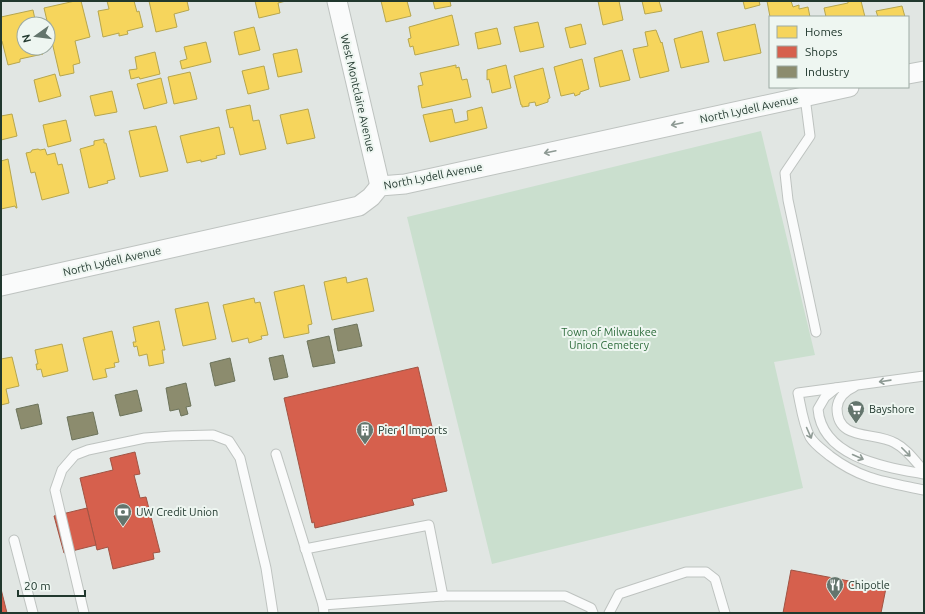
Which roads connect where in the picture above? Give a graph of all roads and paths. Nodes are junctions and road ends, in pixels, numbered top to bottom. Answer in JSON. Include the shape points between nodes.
{"nodes":[{"id":1,"x":337,"y":1,"type":"edge"},
{"id":2,"x":924,"y":71,"type":"edge"},
{"id":3,"x":909,"y":74,"type":"edge"},
{"id":4,"x":845,"y":88,"type":"edge"},
{"id":5,"x":805,"y":97,"type":"junction"},
{"id":6,"x":380,"y":186,"type":"junction"},
{"id":7,"x":1,"y":286,"type":"edge"},
{"id":8,"x":816,"y":332,"type":"dead end"},
{"id":9,"x":924,"y":376,"type":"edge"},
{"id":10,"x":859,"y":385,"type":"junction"},
{"id":11,"x":838,"y":388,"type":"junction"},
{"id":12,"x":276,"y":454,"type":"dead end"},
{"id":13,"x":924,"y":471,"type":"edge"},
{"id":14,"x":924,"y":474,"type":"edge"},
{"id":15,"x":924,"y":490,"type":"edge"},
{"id":16,"x":14,"y":540,"type":"dead end"},
{"id":17,"x":305,"y":549,"type":"junction"},
{"id":18,"x":443,"y":596,"type":"junction"},
{"id":19,"x":324,"y":609,"type":"edge"},
{"id":20,"x":33,"y":613,"type":"edge"},
{"id":21,"x":84,"y":613,"type":"edge"},
{"id":22,"x":273,"y":613,"type":"edge"},
{"id":23,"x":593,"y":613,"type":"edge"},
{"id":24,"x":609,"y":613,"type":"edge"},
{"id":25,"x":725,"y":613,"type":"edge"}],
"edges":[{"from":1,"to":6,"type":"street","name":"West Montclaire Avenue"},
{"from":2,"to":3,"type":"street"},
{"from":4,"to":5,"type":"street","name":"North Lydell Avenue"},
{"from":5,"to":6,"type":"street","name":"North Lydell Avenue","one_way":true,"via":[[405,184]]},
{"from":5,"to":8,"type":"lane","via":[[810,136],[785,172],[788,200]]},
{"from":6,"to":7,"type":"street","name":"North Lydell Avenue","via":[[371,197],[358,206]]},
{"from":9,"to":10,"type":"lane","one_way":true},
{"from":10,"to":11,"type":"lane"},
{"from":10,"to":13,"type":"lane","one_way":true,"via":[[849,389],[839,398],[838,412],[843,426],[852,432],[897,443]]},
{"from":11,"to":14,"type":"lane","one_way":true,"via":[[825,397],[818,409],[822,426],[837,444],[861,459]]},
{"from":11,"to":15,"type":"lane","one_way":true,"via":[[798,393],[806,427],[814,442],[838,461],[866,477]]},
{"from":12,"to":17,"type":"lane"},
{"from":16,"to":20,"type":"lane"},
{"from":17,"to":18,"type":"lane","via":[[429,525]]},
{"from":17,"to":19,"type":"lane"},
{"from":18,"to":19,"type":"lane"},
{"from":18,"to":23,"type":"lane","via":[[565,596],[591,608]]},
{"from":21,"to":22,"type":"lane","via":[[55,490],[62,470],[75,456],[88,450],[145,438],[213,435],[229,441],[240,458],[266,568]]},
{"from":24,"to":25,"type":"lane","via":[[619,594],[686,572],[706,572],[715,579]]}]}
